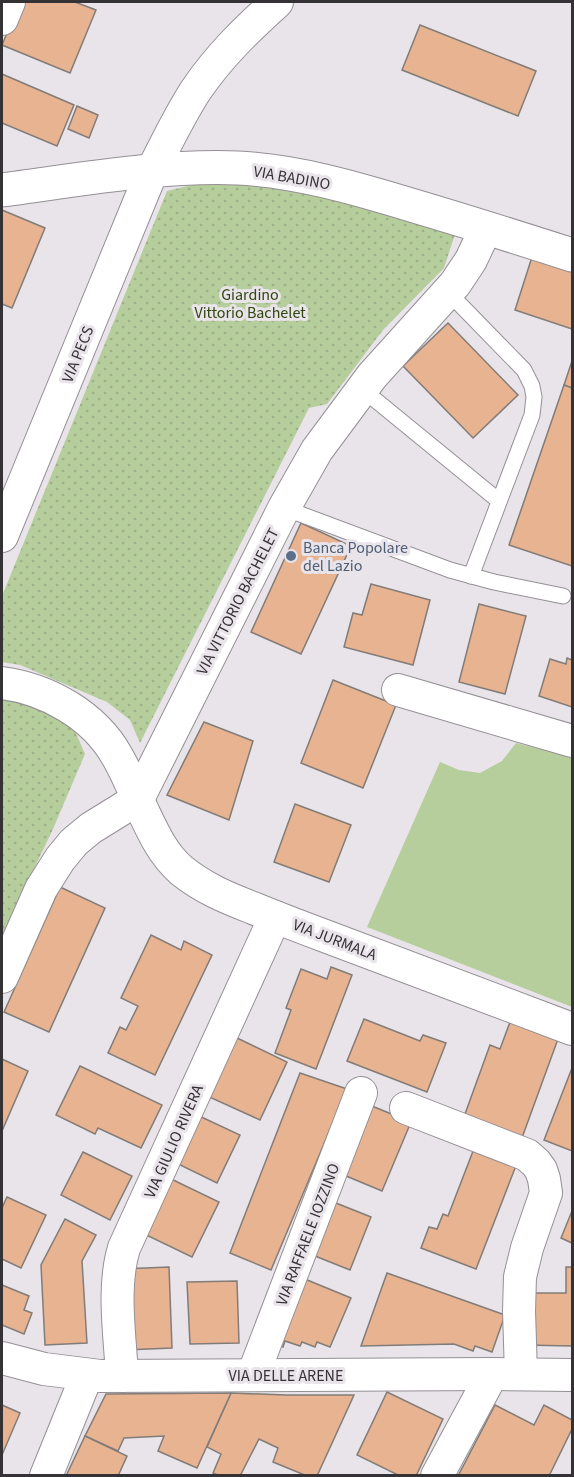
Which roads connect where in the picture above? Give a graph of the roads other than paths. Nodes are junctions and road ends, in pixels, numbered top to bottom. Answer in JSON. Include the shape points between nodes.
{"nodes":[{"id":1,"x":9,"y":2,"type":"edge"},
{"id":2,"x":272,"y":4,"type":"edge"},
{"id":3,"x":2,"y":20,"type":"edge"},
{"id":4,"x":152,"y":171,"type":"junction"},
{"id":5,"x":2,"y":190,"type":"edge"},
{"id":6,"x":486,"y":228,"type":"junction"},
{"id":7,"x":573,"y":255,"type":"edge"},
{"id":8,"x":448,"y":292,"type":"junction"},
{"id":9,"x":362,"y":389,"type":"junction"},
{"id":10,"x":499,"y":501,"type":"junction"},
{"id":11,"x":284,"y":508,"type":"junction"},
{"id":12,"x":2,"y":536,"type":"edge"},
{"id":13,"x":471,"y":576,"type":"junction"},
{"id":14,"x":563,"y":596,"type":"dead end"},
{"id":15,"x":2,"y":683,"type":"edge"},
{"id":16,"x":398,"y":690,"type":"dead end"},
{"id":17,"x":573,"y":741,"type":"edge"},
{"id":18,"x":138,"y":799,"type":"junction"},
{"id":19,"x":275,"y":917,"type":"junction"},
{"id":20,"x":2,"y":977,"type":"edge"},
{"id":21,"x":573,"y":1029,"type":"edge"},
{"id":22,"x":361,"y":1093,"type":"dead end"},
{"id":23,"x":406,"y":1108,"type":"dead end"},
{"id":24,"x":2,"y":1358,"type":"edge"},
{"id":25,"x":506,"y":1374,"type":"junction"},
{"id":26,"x":87,"y":1375,"type":"junction"},
{"id":27,"x":573,"y":1375,"type":"edge"},
{"id":28,"x":122,"y":1376,"type":"junction"},
{"id":29,"x":253,"y":1376,"type":"junction"},
{"id":30,"x":46,"y":1476,"type":"edge"},
{"id":31,"x":437,"y":1476,"type":"edge"}],
"edges":[{"from":1,"to":3,"type":"street"},
{"from":2,"to":4,"type":"street","name":"VIA PECS","via":[[197,89]]},
{"from":4,"to":5,"type":"street","name":"VIA BADINO"},
{"from":4,"to":6,"type":"street","name":"VIA BADINO","via":[[231,168],[288,174],[377,195]]},
{"from":4,"to":12,"type":"street","name":"VIA PECS"},
{"from":6,"to":7,"type":"street","name":"VIA BADINO"},
{"from":6,"to":8,"type":"street","name":"VIA VITTORIO BACHELET","via":[[471,260]]},
{"from":8,"to":9,"type":"street","name":"VIA VITTORIO BACHELET"},
{"from":8,"to":10,"type":"lane","via":[[518,364],[532,386],[532,416]]},
{"from":9,"to":10,"type":"lane"},
{"from":9,"to":11,"type":"street","name":"VIA VITTORIO BACHELET","via":[[317,450]]},
{"from":10,"to":13,"type":"lane"},
{"from":11,"to":13,"type":"lane"},
{"from":11,"to":18,"type":"street","name":"VIA VITTORIO BACHELET"},
{"from":13,"to":14,"type":"lane"},
{"from":15,"to":18,"type":"street","via":[[44,694],[87,720],[116,754]]},
{"from":16,"to":17,"type":"street"},
{"from":18,"to":19,"type":"street","name":"VIA JURMALA","via":[[161,848],[180,869],[210,890]]},
{"from":18,"to":20,"type":"street","via":[[86,831],[60,859],[41,889]]},
{"from":19,"to":21,"type":"street","name":"VIA JURMALA"},
{"from":19,"to":28,"type":"street","name":"VIA GIULIO RIVERA","via":[[124,1248],[117,1285]]},
{"from":22,"to":29,"type":"street","name":"VIA RAFFAELE IOZZINO"},
{"from":23,"to":25,"type":"street","via":[[526,1155],[536,1163],[544,1179],[546,1192],[520,1277],[519,1311]]},
{"from":24,"to":26,"type":"street","name":"VIA DELLE ARENE","via":[[44,1370]]},
{"from":25,"to":27,"type":"street","name":"VIA DELLE ARENE"},
{"from":25,"to":29,"type":"street","name":"VIA DELLE ARENE"},
{"from":25,"to":31,"type":"street"},
{"from":26,"to":28,"type":"street","name":"VIA DELLE ARENE"},
{"from":26,"to":30,"type":"street"},
{"from":28,"to":29,"type":"street","name":"VIA DELLE ARENE"}]}
